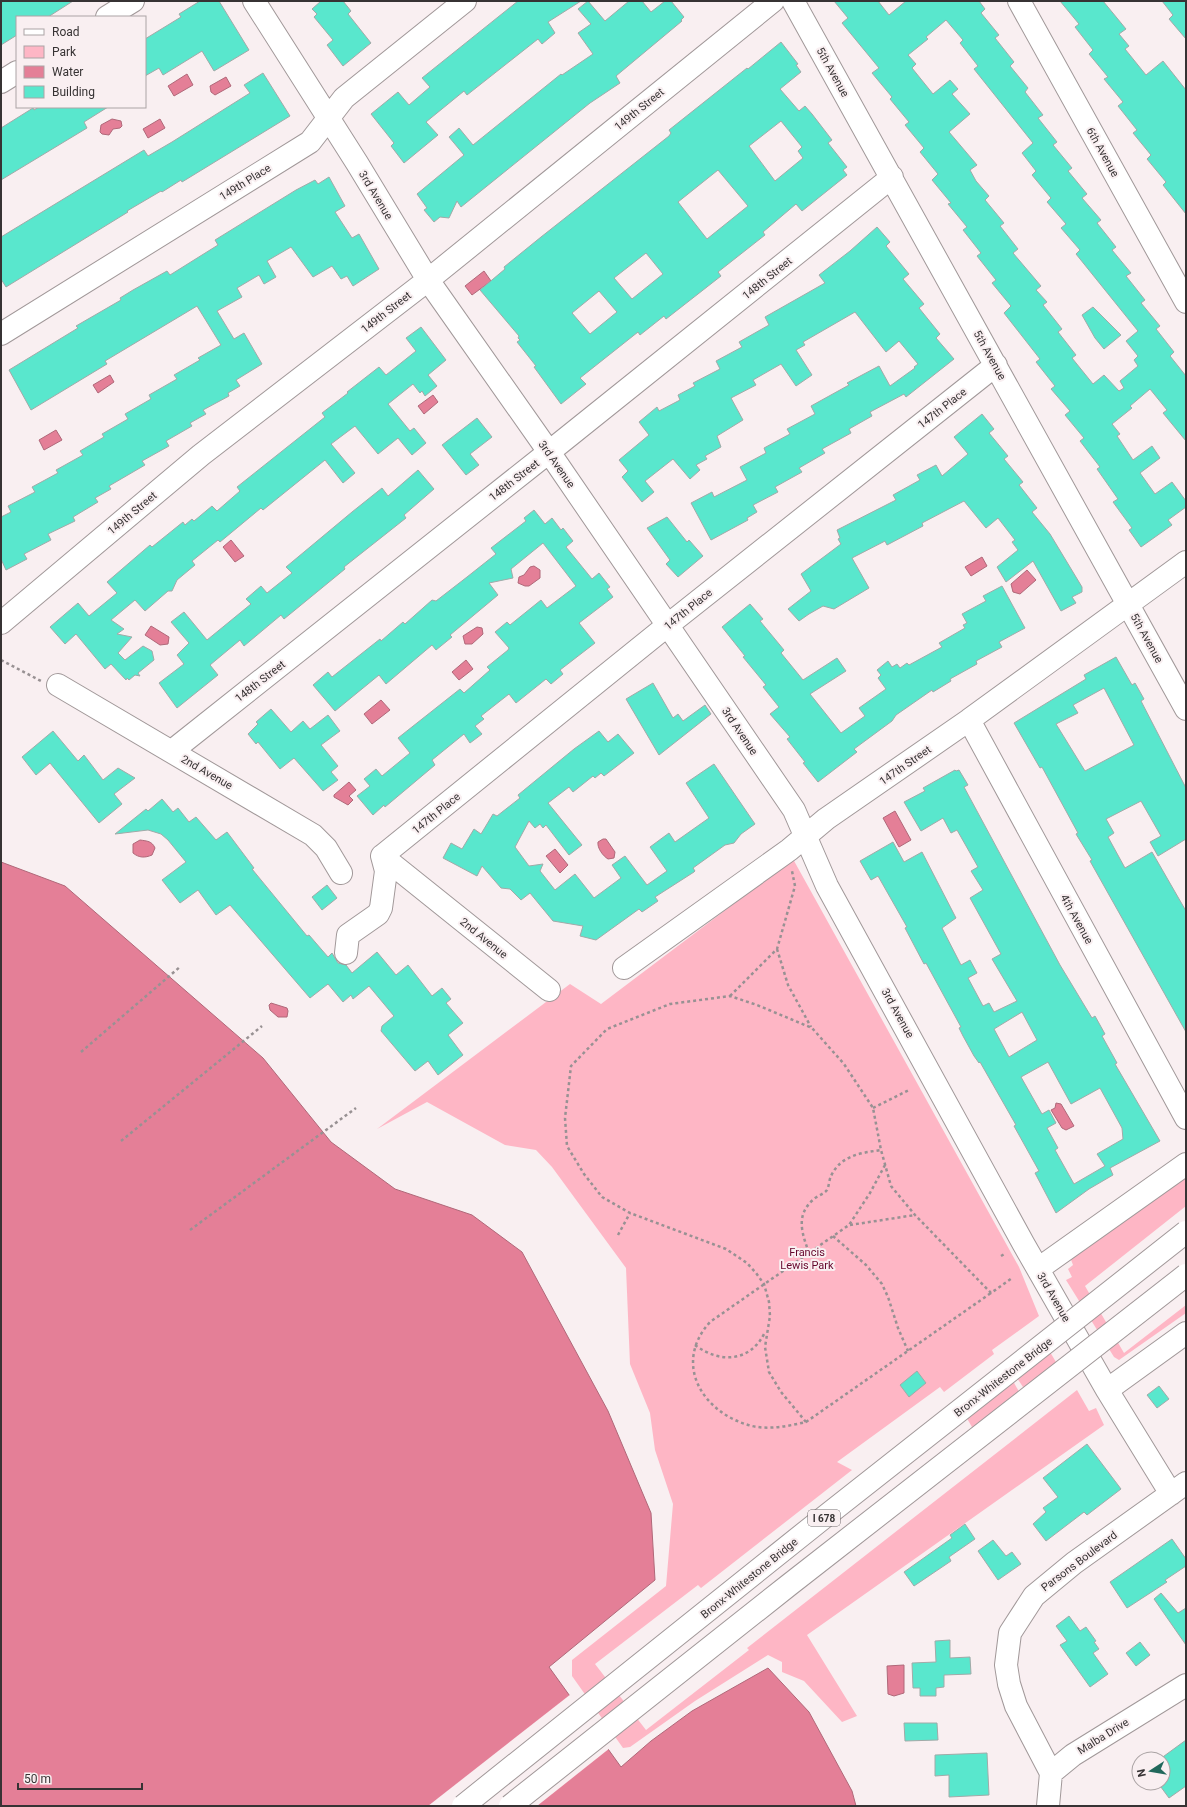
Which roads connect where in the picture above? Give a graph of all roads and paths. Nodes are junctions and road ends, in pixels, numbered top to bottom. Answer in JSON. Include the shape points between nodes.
{"nodes":[{"id":1,"x":133,"y":1,"type":"edge"},
{"id":2,"x":254,"y":1,"type":"edge"},
{"id":3,"x":465,"y":1,"type":"edge"},
{"id":4,"x":773,"y":1,"type":"edge"},
{"id":5,"x":793,"y":1,"type":"edge"},
{"id":6,"x":1019,"y":1,"type":"edge"},
{"id":7,"x":109,"y":16,"type":"edge"},
{"id":8,"x":16,"y":73,"type":"edge"},
{"id":9,"x":1,"y":82,"type":"edge"},
{"id":10,"x":328,"y":118,"type":"junction"},
{"id":11,"x":892,"y":177,"type":"junction"},
{"id":12,"x":428,"y":280,"type":"junction"},
{"id":13,"x":1186,"y":302,"type":"edge"},
{"id":14,"x":1,"y":334,"type":"edge"},
{"id":15,"x":996,"y":365,"type":"junction"},
{"id":16,"x":549,"y":452,"type":"junction"},
{"id":17,"x":1186,"y":562,"type":"edge"},
{"id":18,"x":1128,"y":604,"type":"junction"},
{"id":19,"x":1,"y":624,"type":"edge"},
{"id":20,"x":668,"y":625,"type":"junction"},
{"id":21,"x":1,"y":660,"type":"edge"},
{"id":22,"x":58,"y":685,"type":"joint"},
{"id":23,"x":1186,"y":709,"type":"edge"},
{"id":24,"x":969,"y":720,"type":"junction"},
{"id":25,"x":172,"y":751,"type":"junction"},
{"id":26,"x":805,"y":836,"type":"junction"},
{"id":27,"x":382,"y":856,"type":"junction"},
{"id":28,"x":792,"y":867,"type":"dead end"},
{"id":29,"x":341,"y":873,"type":"dead end"},
{"id":30,"x":777,"y":949,"type":"junction"},
{"id":31,"x":346,"y":953,"type":"dead end"},
{"id":32,"x":181,"y":966,"type":"dead end"},
{"id":33,"x":624,"y":968,"type":"dead end"},
{"id":34,"x":549,"y":990,"type":"dead end"},
{"id":35,"x":730,"y":996,"type":"junction"},
{"id":36,"x":262,"y":1026,"type":"dead end"},
{"id":37,"x":812,"y":1028,"type":"junction"},
{"id":38,"x":81,"y":1052,"type":"dead end"},
{"id":39,"x":909,"y":1090,"type":"dead end"},
{"id":40,"x":356,"y":1108,"type":"dead end"},
{"id":41,"x":872,"y":1108,"type":"junction"},
{"id":42,"x":1186,"y":1118,"type":"edge"},
{"id":43,"x":121,"y":1141,"type":"dead end"},
{"id":44,"x":881,"y":1150,"type":"junction"},
{"id":45,"x":885,"y":1164,"type":"junction"},
{"id":46,"x":1186,"y":1164,"type":"edge"},
{"id":47,"x":630,"y":1213,"type":"junction"},
{"id":48,"x":916,"y":1216,"type":"junction"},
{"id":49,"x":849,"y":1225,"type":"junction"},
{"id":50,"x":190,"y":1230,"type":"dead end"},
{"id":51,"x":1186,"y":1232,"type":"edge"},
{"id":52,"x":618,"y":1234,"type":"dead end"},
{"id":53,"x":833,"y":1236,"type":"junction"},
{"id":54,"x":809,"y":1253,"type":"junction"},
{"id":55,"x":1006,"y":1253,"type":"dead end"},
{"id":56,"x":1001,"y":1256,"type":"dead end"},
{"id":57,"x":1038,"y":1269,"type":"junction"},
{"id":58,"x":1186,"y":1275,"type":"edge"},
{"id":59,"x":1012,"y":1278,"type":"dead end"},
{"id":60,"x":764,"y":1284,"type":"junction"},
{"id":61,"x":991,"y":1293,"type":"junction"},
{"id":62,"x":766,"y":1329,"type":"junction"},
{"id":63,"x":1186,"y":1333,"type":"edge"},
{"id":64,"x":695,"y":1345,"type":"junction"},
{"id":65,"x":908,"y":1351,"type":"junction"},
{"id":66,"x":1107,"y":1390,"type":"junction"},
{"id":67,"x":806,"y":1422,"type":"junction"},
{"id":68,"x":1178,"y":1489,"type":"edge"},
{"id":69,"x":1186,"y":1685,"type":"edge"},
{"id":70,"x":1051,"y":1773,"type":"junction"},
{"id":71,"x":463,"y":1806,"type":"edge"},
{"id":72,"x":510,"y":1806,"type":"edge"},
{"id":73,"x":1048,"y":1806,"type":"edge"}],
"edges":[{"from":1,"to":7,"type":"main road"},
{"from":2,"to":10,"type":"main road","name":"3rd Avenue"},
{"from":3,"to":10,"type":"main road","name":"149th Place","via":[[344,98]]},
{"from":4,"to":12,"type":"main road","name":"149th Street"},
{"from":5,"to":11,"type":"main road","name":"5th Avenue"},
{"from":6,"to":13,"type":"main road","name":"6th Avenue"},
{"from":8,"to":9,"type":"main road"},
{"from":10,"to":12,"type":"main road","name":"3rd Avenue"},
{"from":10,"to":14,"type":"main road","name":"149th Place","via":[[310,142]]},
{"from":11,"to":15,"type":"main road","name":"5th Avenue"},
{"from":11,"to":16,"type":"main road","name":"148th Street"},
{"from":12,"to":16,"type":"main road","name":"3rd Avenue"},
{"from":12,"to":19,"type":"main road","name":"149th Street","via":[[201,455]]},
{"from":15,"to":18,"type":"main road","name":"5th Avenue"},
{"from":15,"to":20,"type":"main road","name":"147th Place"},
{"from":16,"to":20,"type":"main road","name":"3rd Avenue"},
{"from":16,"to":25,"type":"main road","name":"148th Street"},
{"from":17,"to":18,"type":"main road","name":"147th Street"},
{"from":18,"to":23,"type":"main road","name":"5th Avenue"},
{"from":18,"to":24,"type":"main road","name":"147th Street"},
{"from":20,"to":26,"type":"main road","name":"3rd Avenue","via":[[794,810]]},
{"from":20,"to":27,"type":"main road","name":"147th Place"},
{"from":21,"to":22,"type":"path","via":[[39,680]]},
{"from":22,"to":25,"type":"main road","name":"2nd Avenue"},
{"from":24,"to":26,"type":"main road","name":"147th Street"},
{"from":24,"to":42,"type":"main road","name":"4th Avenue"},
{"from":25,"to":29,"type":"main road","name":"2nd Avenue","via":[[314,835],[326,848]]},
{"from":26,"to":33,"type":"main road","name":"147th Street"},
{"from":26,"to":57,"type":"main road","name":"3rd Avenue","via":[[827,886]]},
{"from":27,"to":31,"type":"main road","via":[[386,871],[381,908],[378,914],[348,935]]},
{"from":27,"to":34,"type":"main road","name":"2nd Avenue"},
{"from":28,"to":30,"type":"path","via":[[795,886]]},
{"from":30,"to":35,"type":"path"},
{"from":30,"to":37,"type":"path","via":[[788,985]]},
{"from":32,"to":38,"type":"path"},
{"from":35,"to":37,"type":"path"},
{"from":35,"to":47,"type":"path","via":[[670,1004],[607,1029],[571,1066],[565,1118],[567,1146],[602,1197]]},
{"from":36,"to":43,"type":"path"},
{"from":37,"to":41,"type":"path","via":[[844,1064]]},
{"from":39,"to":41,"type":"path"},
{"from":40,"to":50,"type":"path"},
{"from":41,"to":44,"type":"path"},
{"from":44,"to":45,"type":"path"},
{"from":44,"to":54,"type":"path","via":[[857,1153],[842,1162],[831,1176],[827,1191],[808,1205],[801,1229]]},
{"from":45,"to":48,"type":"path","via":[[891,1186]]},
{"from":45,"to":49,"type":"path"},
{"from":46,"to":57,"type":"main road"},
{"from":47,"to":52,"type":"path"},
{"from":47,"to":60,"type":"path","via":[[737,1255]]},
{"from":48,"to":49,"type":"path"},
{"from":48,"to":61,"type":"path"},
{"from":49,"to":53,"type":"path"},
{"from":51,"to":71,"type":"main road","name":"Bronx-Whitestone Bridge","number":"I 678","bridge":true},
{"from":53,"to":54,"type":"path"},
{"from":53,"to":65,"type":"path","via":[[866,1265],[882,1284]]},
{"from":54,"to":60,"type":"path"},
{"from":55,"to":56,"type":"path"},
{"from":57,"to":66,"type":"main road","name":"3rd Avenue"},
{"from":58,"to":72,"type":"main road","number":"I 678","bridge":true},
{"from":59,"to":61,"type":"path"},
{"from":60,"to":62,"type":"path","via":[[770,1316]]},
{"from":60,"to":64,"type":"path","via":[[710,1322]]},
{"from":61,"to":65,"type":"path"},
{"from":62,"to":64,"type":"path","via":[[757,1345],[732,1358],[713,1356]]},
{"from":62,"to":67,"type":"path","via":[[765,1347],[769,1372],[781,1392]]},
{"from":63,"to":66,"type":"main road"},
{"from":64,"to":67,"type":"path","via":[[692,1364],[697,1383],[719,1410],[741,1423],[763,1428]]},
{"from":65,"to":67,"type":"path"},
{"from":66,"to":68,"type":"main road","name":"3rd Avenue"},
{"from":68,"to":70,"type":"main road","name":"Parsons Boulevard","via":[[1074,1563],[1034,1596],[1010,1633],[1006,1664],[1009,1684],[1016,1706]]},
{"from":69,"to":70,"type":"main road","name":"Malba Drive","via":[[1073,1755]]},
{"from":70,"to":73,"type":"main road"}]}
